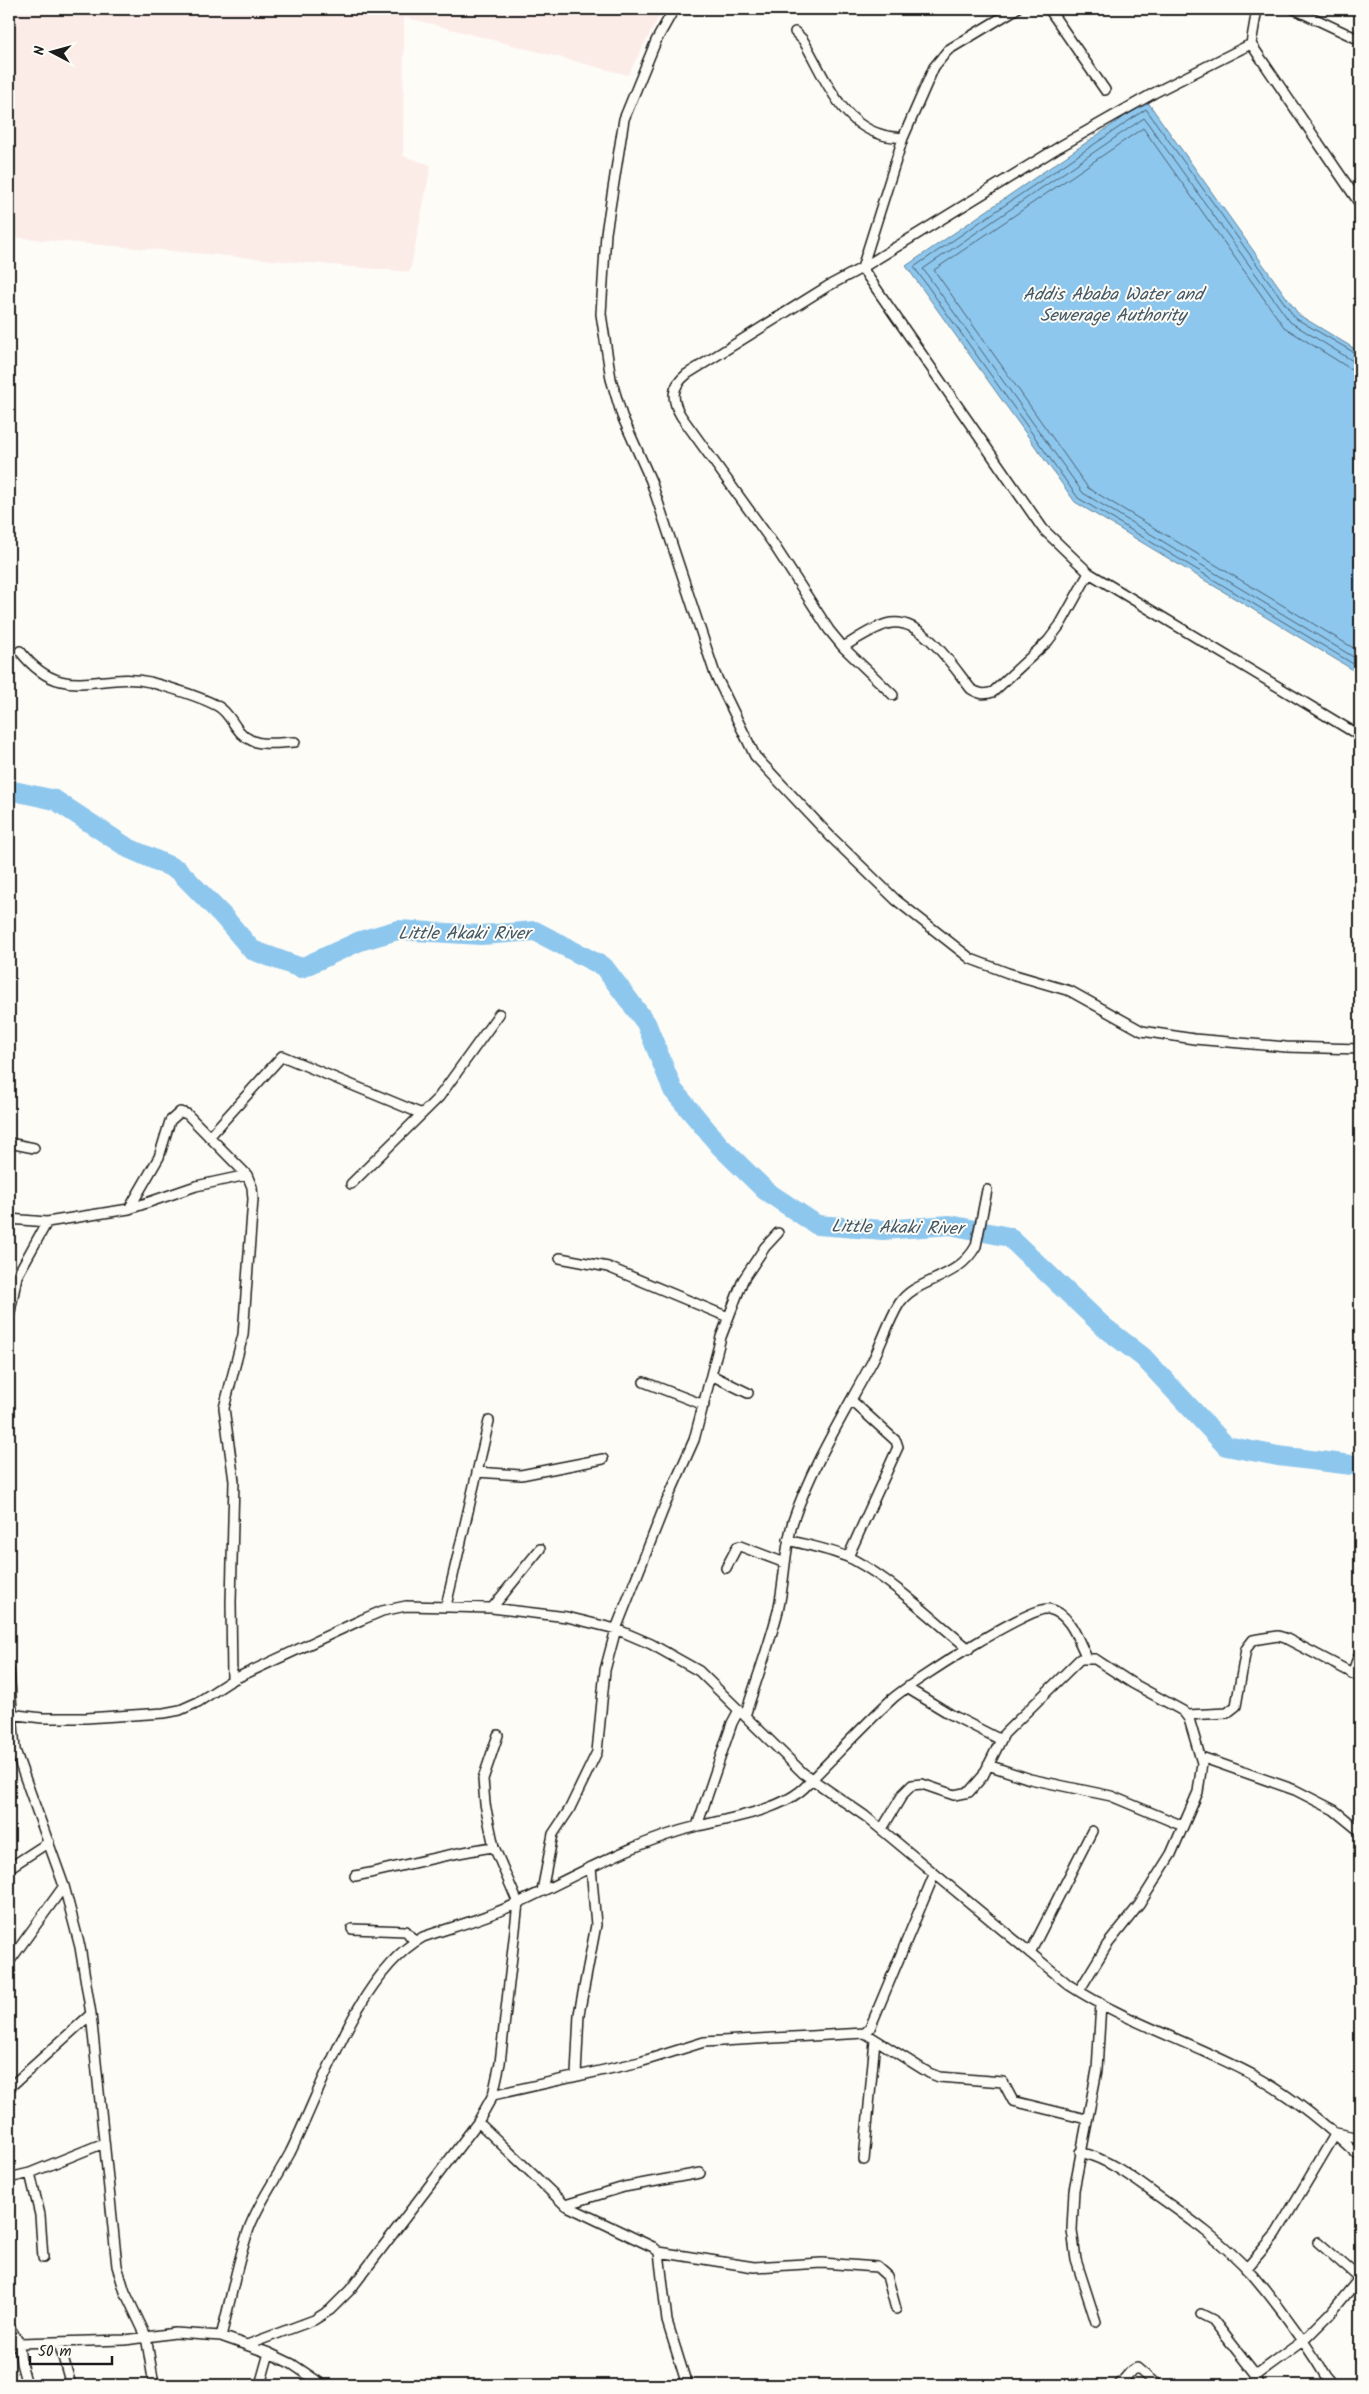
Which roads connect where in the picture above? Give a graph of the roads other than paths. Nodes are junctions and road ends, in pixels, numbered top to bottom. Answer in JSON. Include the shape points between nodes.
{"nodes":[{"id":1,"x":674,"y":9,"type":"edge"},
{"id":2,"x":1016,"y":9,"type":"edge"},
{"id":3,"x":1049,"y":9,"type":"edge"},
{"id":4,"x":1257,"y":9,"type":"edge"},
{"id":5,"x":1294,"y":9,"type":"edge"},
{"id":6,"x":795,"y":32,"type":"dead end"},
{"id":7,"x":1360,"y":40,"type":"edge"},
{"id":8,"x":1251,"y":44,"type":"junction"},
{"id":9,"x":1105,"y":90,"type":"dead end"},
{"id":10,"x":903,"y":138,"type":"junction"},
{"id":11,"x":1360,"y":204,"type":"edge"},
{"id":12,"x":862,"y":268,"type":"junction"},
{"id":13,"x":1089,"y":573,"type":"junction"},
{"id":14,"x":843,"y":647,"type":"junction"},
{"id":15,"x":20,"y":651,"type":"dead end"},
{"id":16,"x":893,"y":695,"type":"dead end"},
{"id":17,"x":1360,"y":736,"type":"edge"},
{"id":18,"x":295,"y":742,"type":"dead end"},
{"id":19,"x":499,"y":1014,"type":"dead end"},
{"id":20,"x":1360,"y":1049,"type":"edge"},
{"id":21,"x":422,"y":1114,"type":"junction"},
{"id":22,"x":209,"y":1137,"type":"junction"},
{"id":23,"x":9,"y":1143,"type":"edge"},
{"id":24,"x":34,"y":1148,"type":"dead end"},
{"id":25,"x":247,"y":1175,"type":"junction"},
{"id":26,"x":351,"y":1184,"type":"dead end"},
{"id":27,"x":986,"y":1194,"type":"dead end"},
{"id":28,"x":129,"y":1208,"type":"junction"},
{"id":29,"x":9,"y":1219,"type":"edge"},
{"id":30,"x":47,"y":1222,"type":"junction"},
{"id":31,"x":778,"y":1233,"type":"dead end"},
{"id":32,"x":560,"y":1258,"type":"dead end"},
{"id":33,"x":9,"y":1317,"type":"edge"},
{"id":34,"x":728,"y":1317,"type":"junction"},
{"id":35,"x":711,"y":1375,"type":"junction"},
{"id":36,"x":644,"y":1382,"type":"dead end"},
{"id":37,"x":748,"y":1393,"type":"dead end"},
{"id":38,"x":851,"y":1400,"type":"junction"},
{"id":39,"x":704,"y":1405,"type":"junction"},
{"id":40,"x":489,"y":1421,"type":"dead end"},
{"id":41,"x":603,"y":1459,"type":"dead end"},
{"id":42,"x":477,"y":1472,"type":"junction"},
{"id":43,"x":788,"y":1540,"type":"junction"},
{"id":44,"x":540,"y":1549,"type":"dead end"},
{"id":45,"x":848,"y":1557,"type":"junction"},
{"id":46,"x":785,"y":1563,"type":"junction"},
{"id":47,"x":726,"y":1568,"type":"dead end"},
{"id":48,"x":446,"y":1606,"type":"junction"},
{"id":49,"x":492,"y":1608,"type":"junction"},
{"id":50,"x":616,"y":1630,"type":"junction"},
{"id":51,"x":969,"y":1649,"type":"junction"},
{"id":52,"x":1360,"y":1652,"type":"edge"},
{"id":53,"x":1087,"y":1658,"type":"junction"},
{"id":54,"x":9,"y":1670,"type":"edge"},
{"id":55,"x":1356,"y":1676,"type":"edge"},
{"id":56,"x":232,"y":1680,"type":"junction"},
{"id":57,"x":907,"y":1688,"type":"junction"},
{"id":58,"x":742,"y":1713,"type":"junction"},
{"id":59,"x":11,"y":1714,"type":"edge"},
{"id":60,"x":1187,"y":1715,"type":"junction"},
{"id":61,"x":498,"y":1735,"type":"dead end"},
{"id":62,"x":1001,"y":1740,"type":"junction"},
{"id":63,"x":12,"y":1753,"type":"edge"},
{"id":64,"x":1201,"y":1757,"type":"junction"},
{"id":65,"x":988,"y":1765,"type":"junction"},
{"id":66,"x":811,"y":1780,"type":"junction"},
{"id":67,"x":697,"y":1826,"type":"junction"},
{"id":68,"x":1183,"y":1826,"type":"junction"},
{"id":69,"x":1356,"y":1828,"type":"dead end"},
{"id":70,"x":882,"y":1829,"type":"junction"},
{"id":71,"x":1092,"y":1831,"type":"dead end"},
{"id":72,"x":49,"y":1842,"type":"junction"},
{"id":73,"x":494,"y":1847,"type":"junction"},
{"id":74,"x":591,"y":1867,"type":"junction"},
{"id":75,"x":9,"y":1868,"type":"edge"},
{"id":76,"x":934,"y":1875,"type":"junction"},
{"id":77,"x":355,"y":1876,"type":"dead end"},
{"id":78,"x":64,"y":1886,"type":"junction"},
{"id":79,"x":542,"y":1891,"type":"junction"},
{"id":80,"x":518,"y":1903,"type":"junction"},
{"id":81,"x":352,"y":1929,"type":"dead end"},
{"id":82,"x":415,"y":1942,"type":"junction"},
{"id":83,"x":1030,"y":1953,"type":"junction"},
{"id":84,"x":9,"y":1962,"type":"edge"},
{"id":85,"x":1079,"y":1991,"type":"junction"},
{"id":86,"x":1101,"y":2003,"type":"junction"},
{"id":87,"x":91,"y":2014,"type":"junction"},
{"id":88,"x":865,"y":2033,"type":"junction"},
{"id":89,"x":875,"y":2040,"type":"junction"},
{"id":90,"x":576,"y":2075,"type":"junction"},
{"id":91,"x":9,"y":2088,"type":"edge"},
{"id":92,"x":493,"y":2095,"type":"junction"},
{"id":93,"x":1086,"y":2119,"type":"junction"},
{"id":94,"x":478,"y":2122,"type":"junction"},
{"id":95,"x":1336,"y":2133,"type":"junction"},
{"id":96,"x":1360,"y":2138,"type":"edge"},
{"id":97,"x":104,"y":2143,"type":"junction"},
{"id":98,"x":1080,"y":2152,"type":"junction"},
{"id":99,"x":1360,"y":2158,"type":"edge"},
{"id":100,"x":864,"y":2160,"type":"dead end"},
{"id":101,"x":30,"y":2173,"type":"junction"},
{"id":102,"x":700,"y":2173,"type":"dead end"},
{"id":103,"x":9,"y":2177,"type":"edge"},
{"id":104,"x":565,"y":2205,"type":"junction"},
{"id":105,"x":1318,"y":2242,"type":"dead end"},
{"id":106,"x":658,"y":2252,"type":"junction"},
{"id":107,"x":43,"y":2258,"type":"dead end"},
{"id":108,"x":1246,"y":2269,"type":"junction"},
{"id":109,"x":896,"y":2308,"type":"dead end"},
{"id":110,"x":1201,"y":2314,"type":"dead end"},
{"id":111,"x":1096,"y":2322,"type":"dead end"},
{"id":112,"x":9,"y":2326,"type":"edge"},
{"id":113,"x":146,"y":2336,"type":"junction"},
{"id":114,"x":222,"y":2336,"type":"junction"},
{"id":115,"x":1304,"y":2340,"type":"junction"},
{"id":116,"x":19,"y":2343,"type":"junction"},
{"id":117,"x":59,"y":2343,"type":"junction"},
{"id":118,"x":247,"y":2344,"type":"junction"},
{"id":119,"x":9,"y":2346,"type":"edge"},
{"id":120,"x":269,"y":2353,"type":"junction"},
{"id":121,"x":1256,"y":2375,"type":"junction"},
{"id":122,"x":27,"y":2385,"type":"edge"},
{"id":123,"x":71,"y":2385,"type":"edge"},
{"id":124,"x":154,"y":2385,"type":"edge"},
{"id":125,"x":260,"y":2385,"type":"edge"},
{"id":126,"x":323,"y":2385,"type":"edge"},
{"id":127,"x":687,"y":2385,"type":"edge"},
{"id":128,"x":1119,"y":2385,"type":"edge"},
{"id":129,"x":1157,"y":2385,"type":"edge"},
{"id":130,"x":1260,"y":2385,"type":"edge"},
{"id":131,"x":1331,"y":2385,"type":"edge"}],
"edges":[{"from":1,"to":20,"type":"street","via":[[656,41],[624,119],[606,233],[601,314],[611,379],[622,416],[652,481],[716,674],[755,756],[896,900],[971,959],[1070,990],[1142,1031],[1203,1040]]},
{"from":2,"to":10,"type":"street","via":[[948,50],[934,67]]},
{"from":3,"to":9,"type":"street"},
{"from":4,"to":8,"type":"street"},
{"from":5,"to":7,"type":"street"},
{"from":6,"to":10,"type":"street","via":[[803,40],[843,109],[857,123],[880,134]]},
{"from":8,"to":11,"type":"street"},
{"from":8,"to":12,"type":"street","via":[[1154,92]]},
{"from":10,"to":12,"type":"street"},
{"from":12,"to":13,"type":"street","via":[[1043,530]]},
{"from":12,"to":14,"type":"street","via":[[687,374],[674,389],[676,407],[681,416]]},
{"from":13,"to":14,"type":"street","via":[[1048,641],[993,692],[978,694],[971,689],[932,642],[910,626],[890,623]]},
{"from":13,"to":17,"type":"street"},
{"from":14,"to":16,"type":"street"},
{"from":15,"to":18,"type":"street","via":[[44,675],[75,683],[138,680],[151,683],[218,707],[246,739],[258,743]]},
{"from":19,"to":21,"type":"street","via":[[440,1097]]},
{"from":21,"to":22,"type":"street","via":[[282,1056]]},
{"from":21,"to":26,"type":"street"},
{"from":22,"to":25,"type":"street"},
{"from":22,"to":28,"type":"street","via":[[187,1114],[180,1112],[175,1115],[152,1171]]},
{"from":23,"to":24,"type":"street"},
{"from":25,"to":28,"type":"street","via":[[196,1186]]},
{"from":25,"to":56,"type":"street","via":[[253,1199],[243,1335],[224,1408],[234,1481]]},
{"from":27,"to":38,"type":"street","via":[[976,1246],[957,1269],[908,1294],[900,1302]]},
{"from":28,"to":30,"type":"street"},
{"from":29,"to":30,"type":"street"},
{"from":30,"to":33,"type":"street","via":[[17,1276]]},
{"from":31,"to":34,"type":"street","via":[[743,1280]]},
{"from":32,"to":34,"type":"street","via":[[608,1267]]},
{"from":34,"to":35,"type":"street"},
{"from":35,"to":37,"type":"street"},
{"from":35,"to":39,"type":"street"},
{"from":36,"to":39,"type":"street"},
{"from":38,"to":43,"type":"street","via":[[822,1453]]},
{"from":38,"to":45,"type":"street","via":[[896,1441],[898,1447]]},
{"from":39,"to":50,"type":"street","via":[[694,1440],[665,1504]]},
{"from":40,"to":42,"type":"street"},
{"from":41,"to":42,"type":"street","via":[[521,1474]]},
{"from":42,"to":48,"type":"street"},
{"from":43,"to":45,"type":"street"},
{"from":43,"to":46,"type":"street"},
{"from":44,"to":49,"type":"street"},
{"from":45,"to":51,"type":"street","via":[[908,1598]]},
{"from":46,"to":47,"type":"street","via":[[737,1546]]},
{"from":46,"to":58,"type":"street","via":[[778,1611]]},
{"from":48,"to":49,"type":"street"},
{"from":48,"to":56,"type":"street","via":[[406,1606],[382,1611]]},
{"from":49,"to":50,"type":"street","via":[[566,1617]]},
{"from":50,"to":58,"type":"street","via":[[651,1644],[699,1671]]},
{"from":50,"to":79,"type":"street","via":[[605,1670],[597,1752],[554,1834]]},
{"from":51,"to":53,"type":"street","via":[[1036,1610],[1046,1608],[1065,1616]]},
{"from":51,"to":57,"type":"street"},
{"from":52,"to":55,"type":"street"},
{"from":53,"to":60,"type":"street","via":[[1095,1659],[1132,1683],[1174,1704]]},
{"from":53,"to":62,"type":"street","via":[[1073,1663]]},
{"from":54,"to":59,"type":"street"},
{"from":55,"to":60,"type":"street","via":[[1285,1638],[1253,1640],[1246,1649],[1236,1706],[1232,1711],[1227,1714]]},
{"from":56,"to":59,"type":"street","via":[[198,1702],[164,1713],[86,1718]]},
{"from":57,"to":62,"type":"street"},
{"from":57,"to":66,"type":"street"},
{"from":58,"to":66,"type":"street"},
{"from":58,"to":67,"type":"street","via":[[732,1723]]},
{"from":59,"to":63,"type":"street"},
{"from":60,"to":64,"type":"street"},
{"from":61,"to":73,"type":"street","via":[[483,1779]]},
{"from":62,"to":65,"type":"street"},
{"from":63,"to":72,"type":"street"},
{"from":64,"to":68,"type":"street","via":[[1198,1792]]},
{"from":64,"to":69,"type":"street","via":[[1295,1790],[1334,1810]]},
{"from":65,"to":68,"type":"street","via":[[1030,1779],[1111,1796]]},
{"from":65,"to":70,"type":"street","via":[[969,1792],[945,1793],[922,1784],[912,1785]]},
{"from":66,"to":67,"type":"street","via":[[800,1794],[742,1817]]},
{"from":66,"to":70,"type":"street"},
{"from":67,"to":74,"type":"street"},
{"from":68,"to":85,"type":"street","via":[[1139,1905],[1107,1945]]},
{"from":70,"to":76,"type":"street"},
{"from":71,"to":83,"type":"street"},
{"from":72,"to":75,"type":"street"},
{"from":72,"to":78,"type":"street"},
{"from":73,"to":77,"type":"street","via":[[455,1852]]},
{"from":73,"to":80,"type":"street"},
{"from":74,"to":79,"type":"street"},
{"from":74,"to":90,"type":"street","via":[[596,1925],[579,2014]]},
{"from":76,"to":83,"type":"street"},
{"from":76,"to":88,"type":"street","via":[[870,2028]]},
{"from":78,"to":84,"type":"street"},
{"from":78,"to":87,"type":"street","via":[[80,1948]]},
{"from":79,"to":80,"type":"street"},
{"from":80,"to":82,"type":"street"},
{"from":80,"to":92,"type":"street","via":[[500,2063]]},
{"from":81,"to":82,"type":"street","via":[[406,1931]]},
{"from":82,"to":114,"type":"street","via":[[398,1955],[370,1991],[329,2064],[290,2152],[250,2228]]},
{"from":83,"to":85,"type":"street"},
{"from":85,"to":86,"type":"street"},
{"from":86,"to":93,"type":"street","via":[[1097,2070]]},
{"from":86,"to":95,"type":"street","via":[[1254,2075]]},
{"from":87,"to":91,"type":"street"},
{"from":87,"to":97,"type":"street"},
{"from":88,"to":89,"type":"street"},
{"from":88,"to":90,"type":"street","via":[[704,2042],[640,2062]]},
{"from":89,"to":93,"type":"street","via":[[929,2073],[1003,2082],[1012,2101]]},
{"from":89,"to":100,"type":"street"},
{"from":90,"to":92,"type":"street"},
{"from":92,"to":94,"type":"street"},
{"from":93,"to":98,"type":"street"},
{"from":94,"to":104,"type":"street"},
{"from":94,"to":118,"type":"street","via":[[385,2247],[330,2310],[314,2320]]},
{"from":95,"to":96,"type":"street"},
{"from":95,"to":99,"type":"street"},
{"from":95,"to":108,"type":"street","via":[[1276,2234]]},
{"from":97,"to":101,"type":"street"},
{"from":97,"to":113,"type":"street","via":[[117,2266],[125,2292]]},
{"from":98,"to":108,"type":"street","via":[[1100,2158],[1128,2174],[1198,2225]]},
{"from":98,"to":111,"type":"street","via":[[1074,2190],[1073,2242]]},
{"from":101,"to":103,"type":"street"},
{"from":101,"to":107,"type":"street","via":[[40,2215]]},
{"from":102,"to":104,"type":"street","via":[[624,2187]]},
{"from":104,"to":106,"type":"street"},
{"from":105,"to":115,"type":"street","via":[[1358,2280]]},
{"from":106,"to":109,"type":"street","via":[[754,2268],[822,2264],[877,2266],[888,2276]]},
{"from":106,"to":127,"type":"street","via":[[667,2321]]},
{"from":108,"to":115,"type":"street"},
{"from":110,"to":121,"type":"street","via":[[1214,2320]]},
{"from":112,"to":116,"type":"street"},
{"from":113,"to":114,"type":"street","via":[[195,2333]]},
{"from":113,"to":117,"type":"street"},
{"from":113,"to":124,"type":"street"},
{"from":114,"to":118,"type":"street"},
{"from":115,"to":121,"type":"street"},
{"from":115,"to":131,"type":"street"},
{"from":116,"to":117,"type":"street"},
{"from":116,"to":119,"type":"street"},
{"from":116,"to":122,"type":"street"},
{"from":117,"to":123,"type":"street"},
{"from":118,"to":120,"type":"street"},
{"from":120,"to":125,"type":"street"},
{"from":120,"to":126,"type":"street"},
{"from":121,"to":130,"type":"street"},
{"from":128,"to":129,"type":"street","via":[[1137,2368]]}]}
